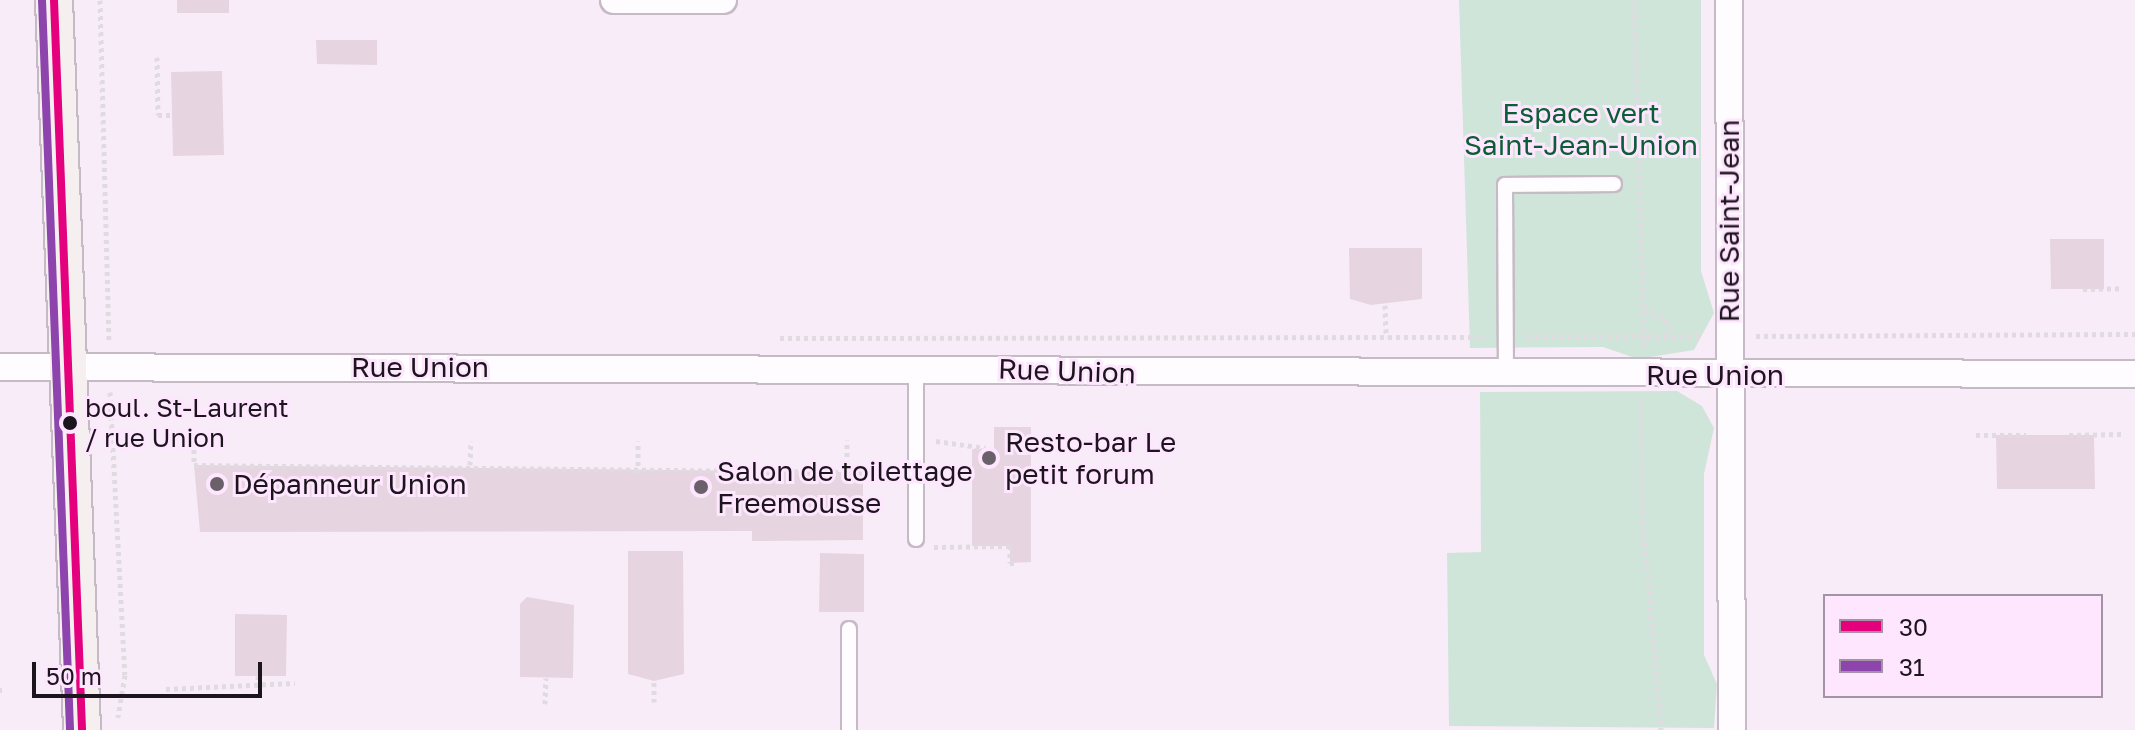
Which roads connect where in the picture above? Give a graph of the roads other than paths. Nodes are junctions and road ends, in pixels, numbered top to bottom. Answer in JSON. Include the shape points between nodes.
{"nodes":[{"id":1,"x":54,"y":0,"type":"edge"},
{"id":2,"x":614,"y":0,"type":"edge"},
{"id":3,"x":723,"y":0,"type":"edge"},
{"id":4,"x":1729,"y":0,"type":"edge"},
{"id":5,"x":1614,"y":184,"type":"dead end"},
{"id":6,"x":916,"y":366,"type":"junction"},
{"id":7,"x":0,"y":367,"type":"edge"},
{"id":8,"x":64,"y":368,"type":"junction"},
{"id":9,"x":1730,"y":374,"type":"junction"},
{"id":10,"x":2135,"y":374,"type":"edge"},
{"id":11,"x":1506,"y":376,"type":"junction"},
{"id":12,"x":916,"y":539,"type":"road end"},
{"id":13,"x":849,"y":629,"type":"dead end"},
{"id":14,"x":82,"y":730,"type":"edge"},
{"id":15,"x":849,"y":730,"type":"edge"},
{"id":16,"x":1732,"y":730,"type":"edge"}],
"edges":[{"from":1,"to":8,"type":"street"},
{"from":2,"to":3,"type":"street"},
{"from":4,"to":9,"type":"street","name":"Rue Saint-Jean"},
{"from":5,"to":11,"type":"lane","via":[[1505,185]]},
{"from":6,"to":8,"type":"street","name":"Rue Union"},
{"from":6,"to":11,"type":"street","name":"Rue Union"},
{"from":6,"to":12,"type":"lane"},
{"from":7,"to":8,"type":"street","name":"Rue Union"},
{"from":8,"to":14,"type":"street"},
{"from":9,"to":10,"type":"street","name":"Rue Union"},
{"from":9,"to":11,"type":"street","name":"Rue Union"},
{"from":9,"to":16,"type":"street","name":"Rue Saint-Jean"},
{"from":13,"to":15,"type":"lane"}]}
